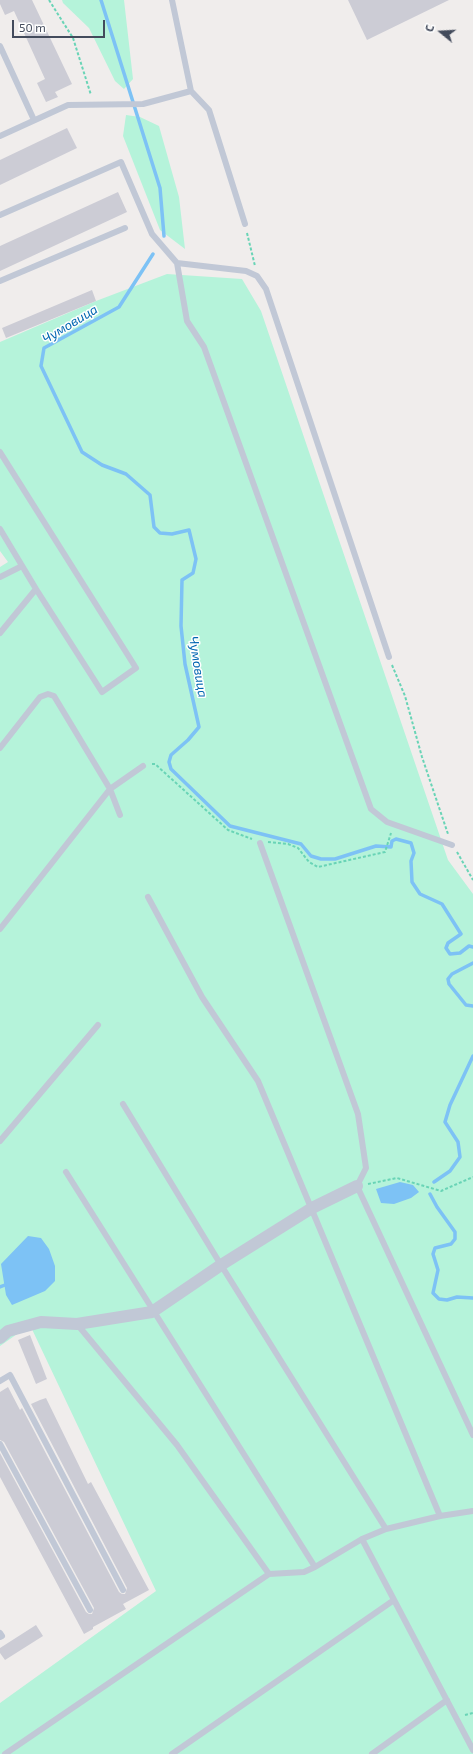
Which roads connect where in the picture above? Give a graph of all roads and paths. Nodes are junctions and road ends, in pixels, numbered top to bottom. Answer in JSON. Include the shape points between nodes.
{"nodes":[{"id":1,"x":49,"y":0,"type":"edge"},
{"id":2,"x":172,"y":0,"type":"edge"},
{"id":3,"x":0,"y":46,"type":"edge"},
{"id":4,"x":191,"y":91,"type":"junction"},
{"id":5,"x":94,"y":104,"type":"junction"},
{"id":6,"x":34,"y":120,"type":"junction"},
{"id":7,"x":0,"y":136,"type":"edge"},
{"id":8,"x":0,"y":215,"type":"edge"},
{"id":9,"x":245,"y":224,"type":"joint"},
{"id":10,"x":125,"y":228,"type":"dead end"},
{"id":11,"x":177,"y":263,"type":"junction"},
{"id":12,"x":257,"y":276,"type":"junction"},
{"id":13,"x":0,"y":281,"type":"edge"},
{"id":14,"x":0,"y":452,"type":"edge"},
{"id":15,"x":0,"y":529,"type":"edge"},
{"id":16,"x":22,"y":566,"type":"junction"},
{"id":17,"x":0,"y":577,"type":"edge"},
{"id":18,"x":36,"y":588,"type":"junction"},
{"id":19,"x":0,"y":633,"type":"edge"},
{"id":20,"x":389,"y":657,"type":"joint"},
{"id":21,"x":0,"y":748,"type":"edge"},
{"id":22,"x":143,"y":766,"type":"joint"},
{"id":23,"x":110,"y":789,"type":"junction"},
{"id":24,"x":120,"y":815,"type":"dead end"},
{"id":25,"x":389,"y":841,"type":"dead end"},
{"id":26,"x":260,"y":842,"type":"junction"},
{"id":27,"x":452,"y":845,"type":"junction"},
{"id":28,"x":473,"y":880,"type":"edge"},
{"id":29,"x":148,"y":897,"type":"dead end"},
{"id":30,"x":0,"y":928,"type":"edge"},
{"id":31,"x":98,"y":1025,"type":"dead end"},
{"id":32,"x":123,"y":1104,"type":"dead end"},
{"id":33,"x":0,"y":1141,"type":"edge"},
{"id":34,"x":66,"y":1172,"type":"dead end"},
{"id":35,"x":473,"y":1177,"type":"edge"},
{"id":36,"x":357,"y":1186,"type":"junction"},
{"id":37,"x":312,"y":1208,"type":"junction"},
{"id":38,"x":221,"y":1265,"type":"junction"},
{"id":39,"x":152,"y":1312,"type":"junction"},
{"id":40,"x":77,"y":1324,"type":"junction"},
{"id":41,"x":0,"y":1338,"type":"edge"},
{"id":42,"x":0,"y":1381,"type":"edge"},
{"id":43,"x":473,"y":1435,"type":"edge"},
{"id":44,"x":0,"y":1444,"type":"edge"},
{"id":45,"x":473,"y":1511,"type":"edge"},
{"id":46,"x":440,"y":1516,"type":"junction"},
{"id":47,"x":386,"y":1529,"type":"junction"},
{"id":48,"x":362,"y":1539,"type":"junction"},
{"id":49,"x":315,"y":1567,"type":"junction"},
{"id":50,"x":269,"y":1574,"type":"junction"},
{"id":51,"x":123,"y":1590,"type":"dead end"},
{"id":52,"x":394,"y":1600,"type":"junction"},
{"id":53,"x":90,"y":1610,"type":"dead end"},
{"id":54,"x":0,"y":1633,"type":"edge"},
{"id":55,"x":0,"y":1637,"type":"edge"},
{"id":56,"x":447,"y":1700,"type":"junction"},
{"id":57,"x":473,"y":1750,"type":"edge"},
{"id":58,"x":5,"y":1754,"type":"edge"},
{"id":59,"x":172,"y":1754,"type":"edge"},
{"id":60,"x":372,"y":1754,"type":"edge"}],
"edges":[{"from":1,"to":5,"type":"path","via":[[73,38]]},
{"from":2,"to":4,"type":"lane"},
{"from":3,"to":6,"type":"lane"},
{"from":4,"to":5,"type":"lane","via":[[143,104]]},
{"from":4,"to":9,"type":"lane","via":[[209,110]]},
{"from":5,"to":6,"type":"lane","via":[[68,105]]},
{"from":6,"to":7,"type":"lane"},
{"from":8,"to":11,"type":"lane","via":[[121,162],[152,234]]},
{"from":9,"to":12,"type":"path"},
{"from":10,"to":13,"type":"lane"},
{"from":11,"to":12,"type":"lane","via":[[246,271]]},
{"from":11,"to":27,"type":"lane","via":[[188,321],[204,347],[371,809],[387,822]]},
{"from":12,"to":20,"type":"lane","via":[[266,289]]},
{"from":14,"to":18,"type":"lane","via":[[136,668],[102,692]]},
{"from":15,"to":16,"type":"lane"},
{"from":16,"to":17,"type":"lane"},
{"from":16,"to":18,"type":"lane"},
{"from":18,"to":19,"type":"lane"},
{"from":20,"to":27,"type":"path","via":[[405,696],[422,757]]},
{"from":21,"to":23,"type":"lane","via":[[40,697],[48,694],[54,696]]},
{"from":22,"to":23,"type":"lane"},
{"from":22,"to":26,"type":"path","via":[[155,764],[228,830]]},
{"from":23,"to":24,"type":"lane"},
{"from":23,"to":30,"type":"lane"},
{"from":25,"to":26,"type":"path","via":[[385,852],[318,868],[298,848],[269,841]]},
{"from":26,"to":36,"type":"lane","via":[[358,1114],[366,1168]]},
{"from":27,"to":28,"type":"path"},
{"from":29,"to":37,"type":"lane","via":[[202,997],[258,1081]]},
{"from":31,"to":33,"type":"lane"},
{"from":32,"to":38,"type":"lane"},
{"from":34,"to":39,"type":"lane"},
{"from":35,"to":36,"type":"path","via":[[441,1191],[397,1178]]},
{"from":36,"to":37,"type":"street"},
{"from":36,"to":43,"type":"lane"},
{"from":37,"to":38,"type":"street"},
{"from":37,"to":46,"type":"lane"},
{"from":38,"to":39,"type":"street"},
{"from":38,"to":47,"type":"lane"},
{"from":39,"to":40,"type":"street"},
{"from":39,"to":49,"type":"lane"},
{"from":40,"to":41,"type":"street","via":[[41,1322],[8,1331]]},
{"from":40,"to":50,"type":"lane","via":[[177,1445]]},
{"from":42,"to":51,"type":"lane","via":[[10,1375]]},
{"from":44,"to":53,"type":"lane"},
{"from":45,"to":46,"type":"lane"},
{"from":46,"to":47,"type":"lane"},
{"from":47,"to":48,"type":"lane"},
{"from":48,"to":49,"type":"lane"},
{"from":48,"to":52,"type":"lane"},
{"from":49,"to":50,"type":"lane","via":[[304,1572]]},
{"from":50,"to":58,"type":"lane"},
{"from":52,"to":56,"type":"lane"},
{"from":52,"to":59,"type":"lane"},
{"from":54,"to":55,"type":"lane"},
{"from":56,"to":57,"type":"lane"},
{"from":56,"to":60,"type":"lane"}]}
